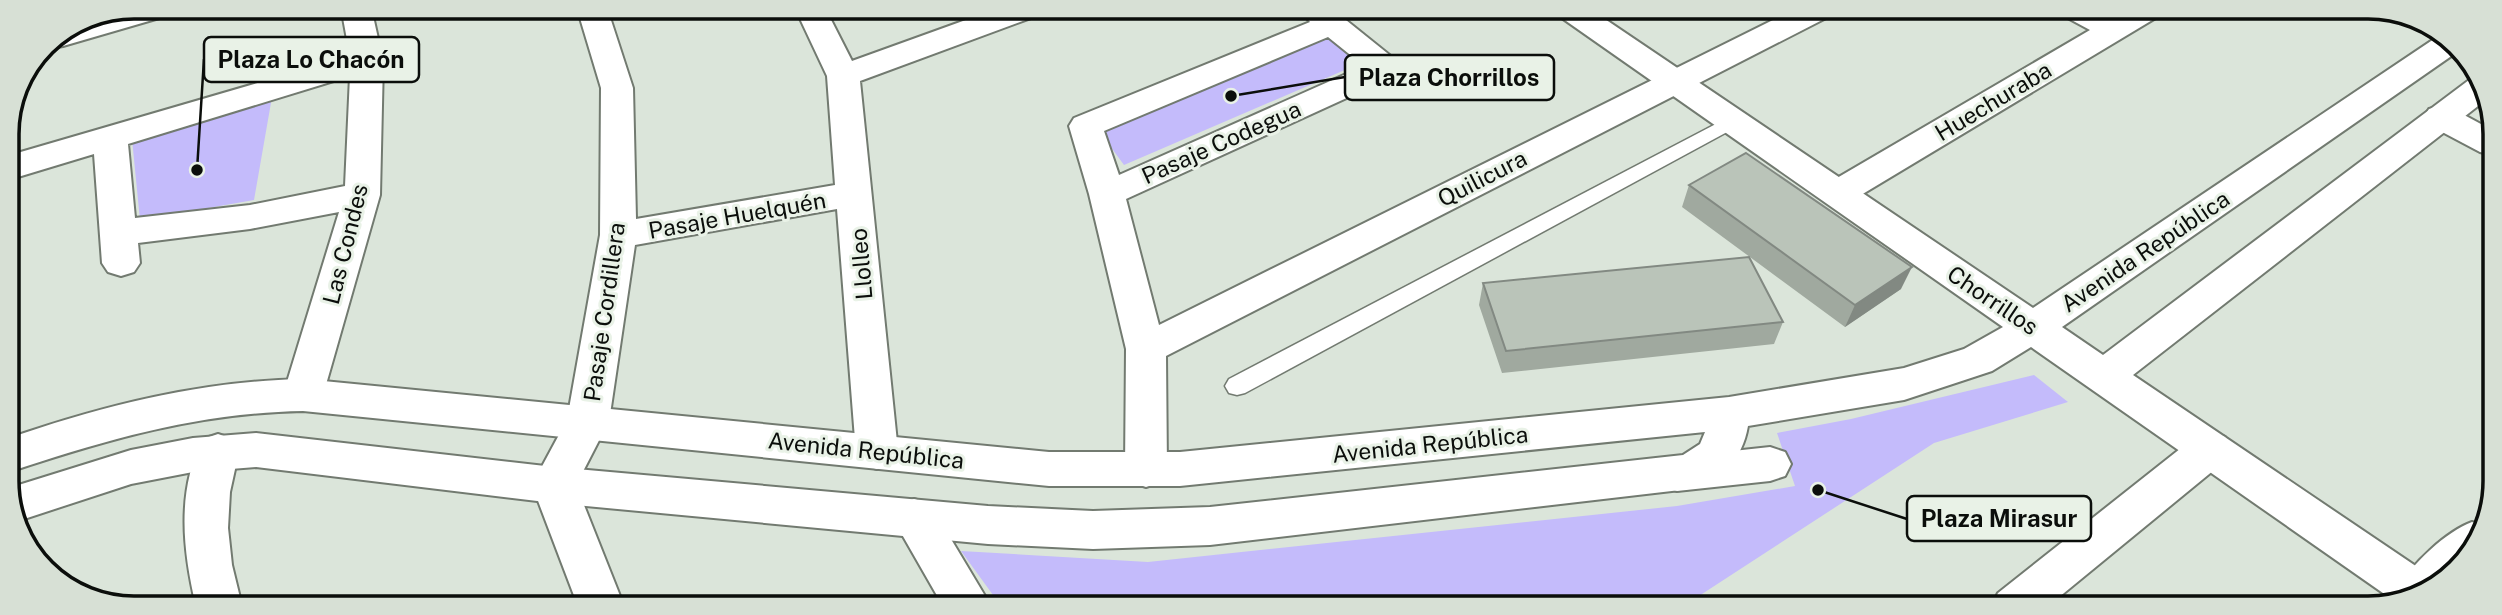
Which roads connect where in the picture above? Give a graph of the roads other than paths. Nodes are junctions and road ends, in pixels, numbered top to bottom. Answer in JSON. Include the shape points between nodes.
{"nodes":[{"id":1,"x":358,"y":19,"type":"edge"},
{"id":2,"x":595,"y":19,"type":"edge"},
{"id":3,"x":815,"y":19,"type":"edge"},
{"id":4,"x":998,"y":19,"type":"edge"},
{"id":5,"x":1316,"y":19,"type":"edge"},
{"id":6,"x":1326,"y":19,"type":"edge"},
{"id":7,"x":1585,"y":19,"type":"edge"},
{"id":8,"x":1799,"y":19,"type":"edge"},
{"id":9,"x":2094,"y":19,"type":"edge"},
{"id":10,"x":2131,"y":19,"type":"edge"},
{"id":11,"x":115,"y":21,"type":"edge"},
{"id":12,"x":92,"y":27,"type":"edge"},
{"id":13,"x":2113,"y":30,"type":"junction"},
{"id":14,"x":2442,"y":48,"type":"edge"},
{"id":15,"x":367,"y":61,"type":"junction"},
{"id":16,"x":843,"y":76,"type":"junction"},
{"id":17,"x":1675,"y":80,"type":"junction"},
{"id":18,"x":2474,"y":91,"type":"edge"},
{"id":19,"x":2441,"y":117,"type":"junction"},
{"id":20,"x":1733,"y":121,"type":"junction"},
{"id":21,"x":110,"y":137,"type":"junction"},
{"id":22,"x":2483,"y":139,"type":"edge"},
{"id":23,"x":19,"y":165,"type":"edge"},
{"id":24,"x":1838,"y":193,"type":"junction"},
{"id":25,"x":855,"y":194,"type":"junction"},
{"id":26,"x":1107,"y":194,"type":"junction"},
{"id":27,"x":362,"y":195,"type":"junction"},
{"id":28,"x":618,"y":235,"type":"junction"},
{"id":29,"x":2033,"y":327,"type":"junction"},
{"id":30,"x":1146,"y":349,"type":"junction"},
{"id":31,"x":2103,"y":376,"type":"junction"},
{"id":32,"x":1237,"y":386,"type":"dead end"},
{"id":33,"x":303,"y":395,"type":"junction"},
{"id":34,"x":1729,"y":414,"type":"junction"},
{"id":35,"x":588,"y":421,"type":"junction"},
{"id":36,"x":1445,"y":442,"type":"junction"},
{"id":37,"x":2210,"y":449,"type":"junction"},
{"id":38,"x":218,"y":451,"type":"junction"},
{"id":39,"x":19,"y":452,"type":"edge"},
{"id":40,"x":877,"y":452,"type":"junction"},
{"id":41,"x":1769,"y":464,"type":"dead end"},
{"id":42,"x":1146,"y":470,"type":"junction"},
{"id":43,"x":1676,"y":474,"type":"junction"},
{"id":44,"x":554,"y":485,"type":"junction"},
{"id":45,"x":1441,"y":500,"type":"junction"},
{"id":46,"x":21,"y":503,"type":"edge"},
{"id":47,"x":914,"y":517,"type":"junction"},
{"id":48,"x":2411,"y":587,"type":"edge"},
{"id":49,"x":216,"y":596,"type":"edge"},
{"id":50,"x":597,"y":596,"type":"edge"},
{"id":51,"x":962,"y":596,"type":"edge"},
{"id":52,"x":2028,"y":596,"type":"edge"}],
"edges":[{"from":1,"to":15,"type":"street","name":"Las Condes"},
{"from":2,"to":28,"type":"street","name":"Pasaje Cordillera","via":[[617,88]]},
{"from":3,"to":16,"type":"street","name":"Llolleo"},
{"from":4,"to":16,"type":"street"},
{"from":5,"to":26,"type":"street","name":"Pasaje Codegua","via":[[1086,126]]},
{"from":6,"to":26,"type":"street","name":"Pasaje Codegua","via":[[1386,68]]},
{"from":7,"to":17,"type":"street","name":"Chorrillos"},
{"from":8,"to":17,"type":"street","name":"Quilicura"},
{"from":9,"to":13,"type":"street"},
{"from":10,"to":13,"type":"street","name":"Huechuraba"},
{"from":11,"to":12,"type":"street"},
{"from":13,"to":24,"type":"street","name":"Huechuraba"},
{"from":14,"to":29,"type":"street","name":"Avenida República"},
{"from":15,"to":21,"type":"street"},
{"from":15,"to":27,"type":"street","name":"Las Condes"},
{"from":16,"to":25,"type":"street","name":"Llolleo"},
{"from":17,"to":20,"type":"street","name":"Chorrillos"},
{"from":17,"to":30,"type":"street","name":"Quilicura"},
{"from":18,"to":19,"type":"street"},
{"from":19,"to":22,"type":"street"},
{"from":19,"to":31,"type":"street"},
{"from":20,"to":24,"type":"street","name":"Chorrillos"},
{"from":20,"to":32,"type":"lane"},
{"from":21,"to":23,"type":"street"},
{"from":21,"to":27,"type":"street","via":[[120,248]]},
{"from":24,"to":29,"type":"street","name":"Chorrillos"},
{"from":25,"to":28,"type":"street","name":"Pasaje Huelquén"},
{"from":25,"to":40,"type":"street","name":"Llolleo"},
{"from":26,"to":30,"type":"street","name":"Pasaje Codegua"},
{"from":27,"to":33,"type":"street","name":"Las Condes"},
{"from":28,"to":35,"type":"street","name":"Pasaje Cordillera"},
{"from":29,"to":31,"type":"street","name":"Chorrillos"},
{"from":29,"to":34,"type":"street","name":"Avenida República","via":[[1978,360],[1904,384]]},
{"from":30,"to":42,"type":"street","name":"Pasaje Codegua"},
{"from":31,"to":37,"type":"street","name":"Chorrillos"},
{"from":33,"to":35,"type":"street","name":"Avenida República"},
{"from":33,"to":39,"type":"street","name":"Avenida República","via":[[261,394],[177,407]]},
{"from":34,"to":36,"type":"street","name":"Avenida República"},
{"from":34,"to":43,"type":"street","via":[[1726,440],[1717,455],[1689,472]]},
{"from":35,"to":40,"type":"street","name":"Avenida República"},
{"from":35,"to":44,"type":"street","name":"Pasaje Cordillera"},
{"from":36,"to":42,"type":"street","name":"Avenida República"},
{"from":36,"to":45,"type":"street"},
{"from":37,"to":48,"type":"street","name":"Chorrillos"},
{"from":37,"to":52,"type":"street"},
{"from":38,"to":44,"type":"street","via":[[294,453]]},
{"from":38,"to":46,"type":"street","via":[[124,470]]},
{"from":38,"to":49,"type":"street","via":[[205,509],[209,566]]},
{"from":40,"to":42,"type":"street","name":"Avenida República","via":[[1049,468]]},
{"from":41,"to":43,"type":"street"},
{"from":43,"to":45,"type":"street"},
{"from":44,"to":47,"type":"street"},
{"from":44,"to":50,"type":"street"},
{"from":45,"to":47,"type":"street","via":[[1221,525],[1093,530]]},
{"from":47,"to":51,"type":"street"}]}
